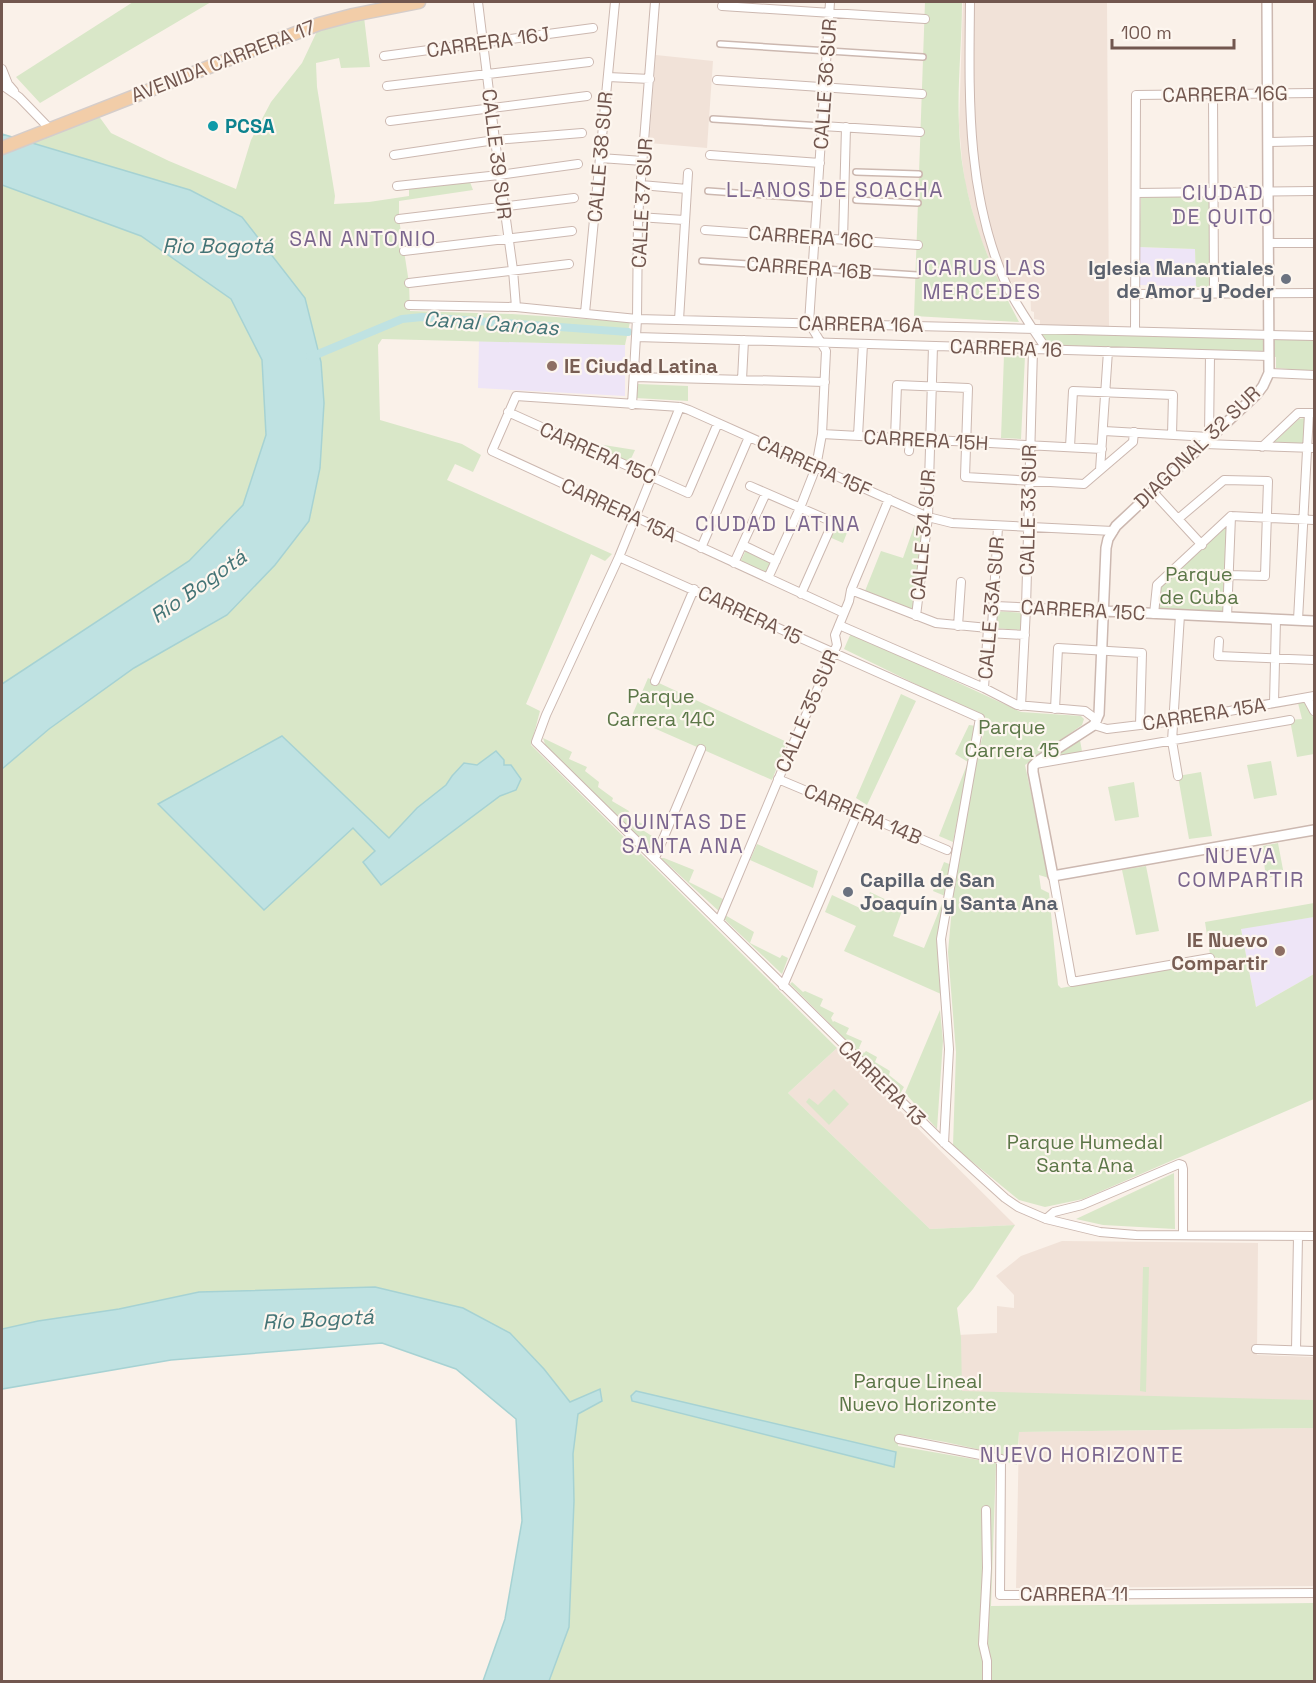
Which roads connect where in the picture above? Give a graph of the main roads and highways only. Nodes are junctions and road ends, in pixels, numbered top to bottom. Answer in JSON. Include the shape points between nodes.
{"nodes":[{"id":1,"x":419,"y":2,"type":"edge"},
{"id":2,"x":398,"y":3,"type":"edge"},
{"id":3,"x":364,"y":7,"type":"edge"},
{"id":4,"x":2,"y":148,"type":"edge"}],
"edges":[{"from":1,"to":2,"type":"main road","name":"AVENIDA CARRERA 17"},
{"from":2,"to":3,"type":"main road","name":"AVENIDA CARRERA 17"},
{"from":3,"to":4,"type":"main road","name":"AVENIDA CARRERA 17"}]}
